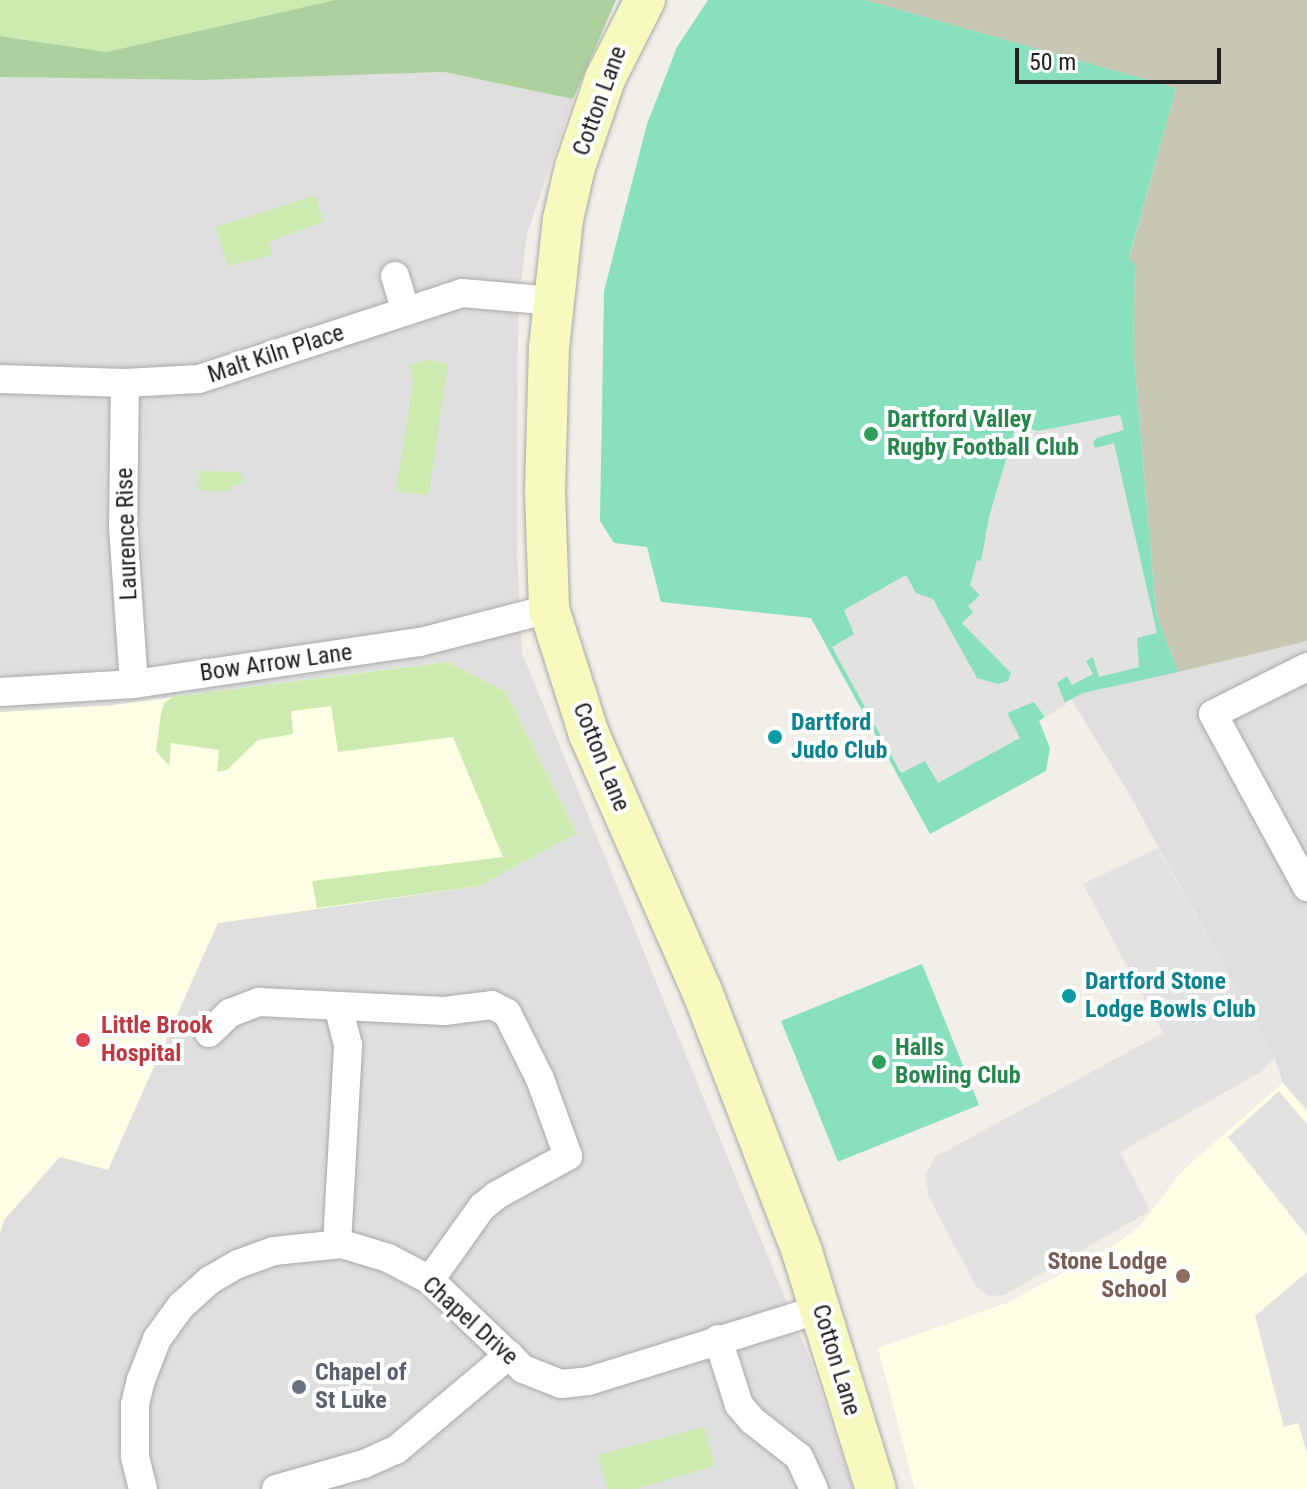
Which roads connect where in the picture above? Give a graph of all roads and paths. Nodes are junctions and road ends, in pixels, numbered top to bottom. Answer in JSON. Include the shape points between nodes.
{"nodes":[{"id":1,"x":645,"y":0,"type":"edge"},
{"id":2,"x":395,"y":276,"type":"dead end"},
{"id":3,"x":554,"y":301,"type":"junction"},
{"id":4,"x":406,"y":311,"type":"junction"},
{"id":5,"x":0,"y":379,"type":"edge"},
{"id":6,"x":125,"y":383,"type":"junction"},
{"id":7,"x":549,"y":609,"type":"junction"},
{"id":8,"x":1307,"y":667,"type":"edge"},
{"id":9,"x":134,"y":684,"type":"junction"},
{"id":10,"x":0,"y":692,"type":"edge"},
{"id":11,"x":1307,"y":887,"type":"edge"},
{"id":12,"x":338,"y":1006,"type":"junction"},
{"id":13,"x":209,"y":1033,"type":"dead end"},
{"id":14,"x":337,"y":1244,"type":"junction"},
{"id":15,"x":430,"y":1280,"type":"junction"},
{"id":16,"x":820,"y":1309,"type":"junction"},
{"id":17,"x":718,"y":1339,"type":"junction"},
{"id":18,"x":509,"y":1355,"type":"junction"},
{"id":19,"x":345,"y":1479,"type":"edge"},
{"id":20,"x":143,"y":1489,"type":"edge"},
{"id":21,"x":276,"y":1489,"type":"edge"},
{"id":22,"x":814,"y":1489,"type":"edge"},
{"id":23,"x":876,"y":1489,"type":"edge"}],
"edges":[{"from":1,"to":3,"type":"main road","name":"Cotton Lane","via":[[605,79],[575,167]]},
{"from":2,"to":4,"type":"street"},
{"from":3,"to":4,"type":"street","name":"Malt Kiln Place","via":[[453,295]]},
{"from":3,"to":7,"type":"main road","name":"Cotton Lane","via":[[545,492]]},
{"from":4,"to":6,"type":"street","name":"Malt Kiln Place","via":[[199,379]]},
{"from":5,"to":6,"type":"street","name":"Malt Kiln Place"},
{"from":6,"to":9,"type":"street","name":"Laurence Rise","via":[[123,527]]},
{"from":7,"to":9,"type":"street","name":"Bow Arrow Lane","via":[[420,642]]},
{"from":7,"to":16,"type":"main road","name":"Cotton Lane","via":[[589,734],[722,1042]]},
{"from":8,"to":11,"type":"street","via":[[1204,719]]},
{"from":9,"to":10,"type":"street","name":"Bow Arrow Lane"},
{"from":12,"to":13,"type":"street","via":[[259,1002],[230,1013]]},
{"from":12,"to":14,"type":"street","via":[[348,1045]]},
{"from":12,"to":15,"type":"street","via":[[444,1011],[492,1005],[507,1013],[566,1144],[569,1154],[564,1161],[506,1189],[476,1213]]},
{"from":14,"to":15,"type":"street","name":"Chapel Drive","via":[[382,1255]]},
{"from":14,"to":20,"type":"street","name":"Chapel Drive","via":[[289,1248],[238,1264],[200,1288],[169,1321],[146,1363],[135,1405],[135,1456]]},
{"from":15,"to":18,"type":"street","name":"Chapel Drive"},
{"from":16,"to":17,"type":"street","name":"Chapel Drive"},
{"from":16,"to":23,"type":"main road","name":"Cotton Lane"},
{"from":17,"to":18,"type":"street","name":"Chapel Drive","via":[[575,1384],[537,1377]]},
{"from":17,"to":22,"type":"street","via":[[739,1405],[799,1457]]},
{"from":18,"to":19,"type":"street","via":[[396,1450]]},
{"from":19,"to":21,"type":"street"}]}
